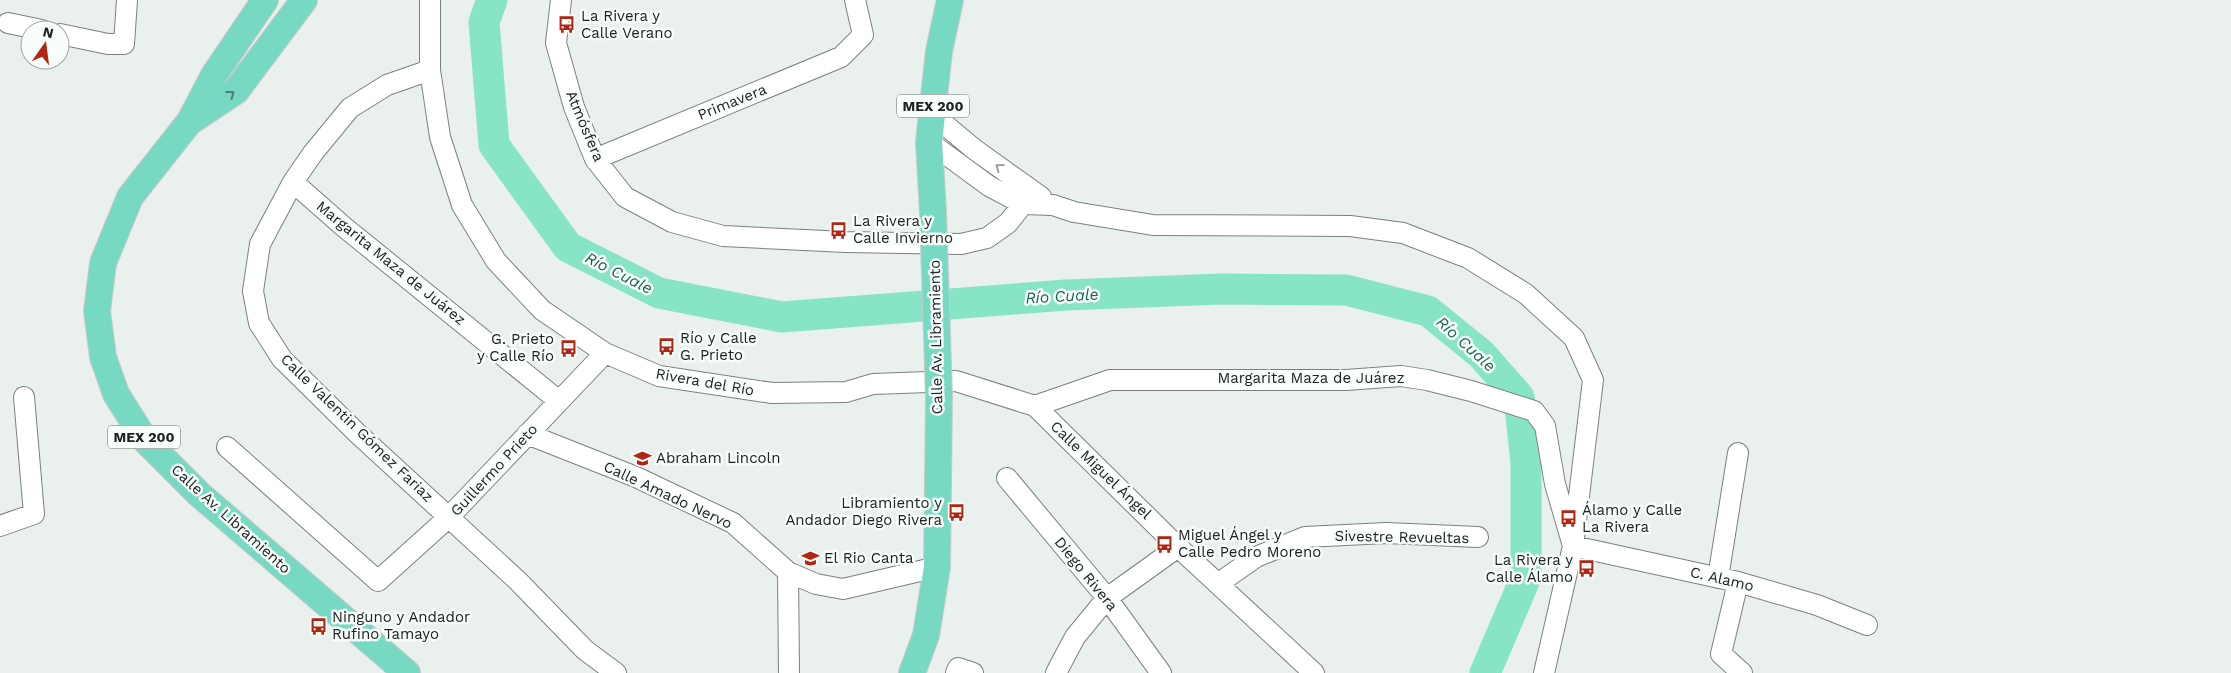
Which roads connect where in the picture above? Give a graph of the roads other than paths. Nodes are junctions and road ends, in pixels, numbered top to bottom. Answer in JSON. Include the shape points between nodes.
{"nodes":[{"id":1,"x":127,"y":0,"type":"edge"},
{"id":2,"x":265,"y":0,"type":"edge"},
{"id":3,"x":304,"y":0,"type":"edge"},
{"id":4,"x":430,"y":0,"type":"edge"},
{"id":5,"x":856,"y":0,"type":"edge"},
{"id":6,"x":950,"y":0,"type":"edge"},
{"id":7,"x":565,"y":2,"type":"edge"},
{"id":8,"x":8,"y":23,"type":"dead end"},
{"id":9,"x":20,"y":25,"type":"edge"},
{"id":10,"x":70,"y":36,"type":"edge"},
{"id":11,"x":430,"y":70,"type":"junction"},
{"id":12,"x":932,"y":114,"type":"junction"},
{"id":13,"x":190,"y":121,"type":"junction"},
{"id":14,"x":929,"y":142,"type":"junction"},
{"id":15,"x":595,"y":159,"type":"junction"},
{"id":16,"x":293,"y":182,"type":"junction"},
{"id":17,"x":1027,"y":196,"type":"junction"},
{"id":18,"x":605,"y":354,"type":"junction"},
{"id":19,"x":948,"y":389,"type":"junction"},
{"id":20,"x":24,"y":397,"type":"dead end"},
{"id":21,"x":559,"y":401,"type":"junction"},
{"id":22,"x":1034,"y":406,"type":"junction"},
{"id":23,"x":527,"y":434,"type":"junction"},
{"id":24,"x":227,"y":447,"type":"dead end"},
{"id":25,"x":1738,"y":453,"type":"dead end"},
{"id":26,"x":1007,"y":478,"type":"dead end"},
{"id":27,"x":449,"y":517,"type":"junction"},
{"id":28,"x":0,"y":526,"type":"edge"},
{"id":29,"x":1478,"y":537,"type":"dead end"},
{"id":30,"x":1573,"y":546,"type":"junction"},
{"id":31,"x":1178,"y":547,"type":"junction"},
{"id":32,"x":937,"y":567,"type":"junction"},
{"id":33,"x":788,"y":572,"type":"junction"},
{"id":34,"x":1718,"y":578,"type":"junction"},
{"id":35,"x":1738,"y":582,"type":"junction"},
{"id":36,"x":1219,"y":583,"type":"junction"},
{"id":37,"x":1107,"y":598,"type":"junction"},
{"id":38,"x":1867,"y":625,"type":"dead end"},
{"id":39,"x":784,"y":671,"type":"edge"},
{"id":40,"x":407,"y":673,"type":"edge"},
{"id":41,"x":616,"y":673,"type":"edge"},
{"id":42,"x":912,"y":673,"type":"edge"},
{"id":43,"x":956,"y":673,"type":"edge"},
{"id":44,"x":973,"y":673,"type":"edge"},
{"id":45,"x":1056,"y":673,"type":"edge"},
{"id":46,"x":1161,"y":673,"type":"edge"},
{"id":47,"x":1314,"y":673,"type":"edge"},
{"id":48,"x":1544,"y":673,"type":"edge"},
{"id":49,"x":1742,"y":673,"type":"edge"}],
"edges":[{"from":1,"to":10,"type":"street","via":[[124,44]]},
{"from":2,"to":13,"type":"main road","name":"Calle Av. Libramiento","number":"MEX 200","via":[[214,75]]},
{"from":13,"to":3,"type":"main road","name":"Calle Av. Libramiento","number":"MEX 200","one_way":true,"via":[[236,91]]},
{"from":4,"to":11,"type":"street","name":"Rivera del Río"},
{"from":5,"to":15,"type":"street","name":"Primavera","via":[[863,35],[841,57]]},
{"from":6,"to":12,"type":"main road","name":"Calle Av. Libramiento","number":"MEX 200","via":[[939,51]]},
{"from":7,"to":15,"type":"street","name":"Atmósfera","via":[[556,43],[574,107]]},
{"from":8,"to":9,"type":"street"},
{"from":11,"to":16,"type":"street","name":"Calle Valentin Gómez Fariaz","via":[[387,85],[350,108]]},
{"from":11,"to":18,"type":"street","name":"Rivera del Río","via":[[440,137],[462,205],[496,261],[542,310]]},
{"from":12,"to":14,"type":"main road","name":"Calle Av. Libramiento","number":"MEX 200"},
{"from":17,"to":12,"type":"street","one_way":true},
{"from":13,"to":40,"type":"main road","name":"Calle Av. Libramiento","number":"MEX 200","via":[[130,197],[103,263],[97,311],[103,357],[116,394],[145,440],[199,494]]},
{"from":14,"to":17,"type":"street","via":[[989,186]]},
{"from":14,"to":19,"type":"main road","name":"Calle Av. Libramiento","number":"MEX 200","bridge":true},
{"from":15,"to":17,"type":"street","name":"Atmósfera","via":[[625,197],[672,222],[723,236],[961,244],[987,238],[1008,223]]},
{"from":16,"to":21,"type":"street","name":"Margarita Maza de Juárez"},
{"from":16,"to":27,"type":"street","name":"Calle Valentin Gómez Fariaz","via":[[260,244],[253,291],[259,323],[282,359]]},
{"from":17,"to":30,"type":"street","via":[[1074,212],[1153,225],[1350,226],[1403,233],[1468,258],[1526,294],[1574,338],[1593,380]]},
{"from":18,"to":19,"type":"street","name":"Rivera del Río","via":[[659,376],[772,393],[846,392],[873,384]]},
{"from":18,"to":21,"type":"street","name":"Guillermo Prieto"},
{"from":19,"to":22,"type":"street","name":"Calle Miguel Ángel"},
{"from":19,"to":32,"type":"main road","name":"Calle Av. Libramiento","number":"MEX 200"},
{"from":20,"to":28,"type":"street","via":[[34,514]]},
{"from":21,"to":23,"type":"street","name":"Guillermo Prieto"},
{"from":22,"to":30,"type":"street","name":"Margarita Maza de Juárez","via":[[1110,380],[1346,380],[1401,376],[1471,391],[1534,411],[1546,426],[1555,484]]},
{"from":22,"to":31,"type":"street","name":"Calle Miguel Ángel"},
{"from":23,"to":27,"type":"street","name":"Guillermo Prieto"},
{"from":23,"to":33,"type":"street","name":"Calle Amado Nervo","via":[[636,478],[733,524]]},
{"from":24,"to":27,"type":"street","name":"Guillermo Prieto","via":[[378,581]]},
{"from":25,"to":34,"type":"street"},
{"from":26,"to":37,"type":"street","name":"Diego Rivera"},
{"from":27,"to":41,"type":"street","name":"Calle Valentin Gómez Fariaz","via":[[585,650]]},
{"from":29,"to":36,"type":"street","name":"Sivestre Revueltas","via":[[1386,533],[1305,536],[1256,557]]},
{"from":30,"to":34,"type":"street","name":"C. Alamo"},
{"from":30,"to":48,"type":"street"},
{"from":31,"to":36,"type":"street","name":"Calle Miguel Ángel"},
{"from":31,"to":37,"type":"street"},
{"from":32,"to":33,"type":"street","name":"Calle Amado Nervo","via":[[843,589],[816,584]]},
{"from":32,"to":42,"type":"main road","name":"Calle Av. Libramiento","number":"MEX 200","via":[[926,635]]},
{"from":33,"to":39,"type":"street"},
{"from":34,"to":35,"type":"street","name":"C. Alamo"},
{"from":35,"to":38,"type":"street","name":"C. Alamo","via":[[1817,605]]},
{"from":35,"to":49,"type":"street","via":[[1721,654]]},
{"from":36,"to":47,"type":"street","name":"Calle Miguel Ángel"},
{"from":37,"to":45,"type":"street","via":[[1075,637]]},
{"from":37,"to":46,"type":"street","name":"Diego Rivera"},
{"from":43,"to":44,"type":"street","via":[[958,668]]}]}
